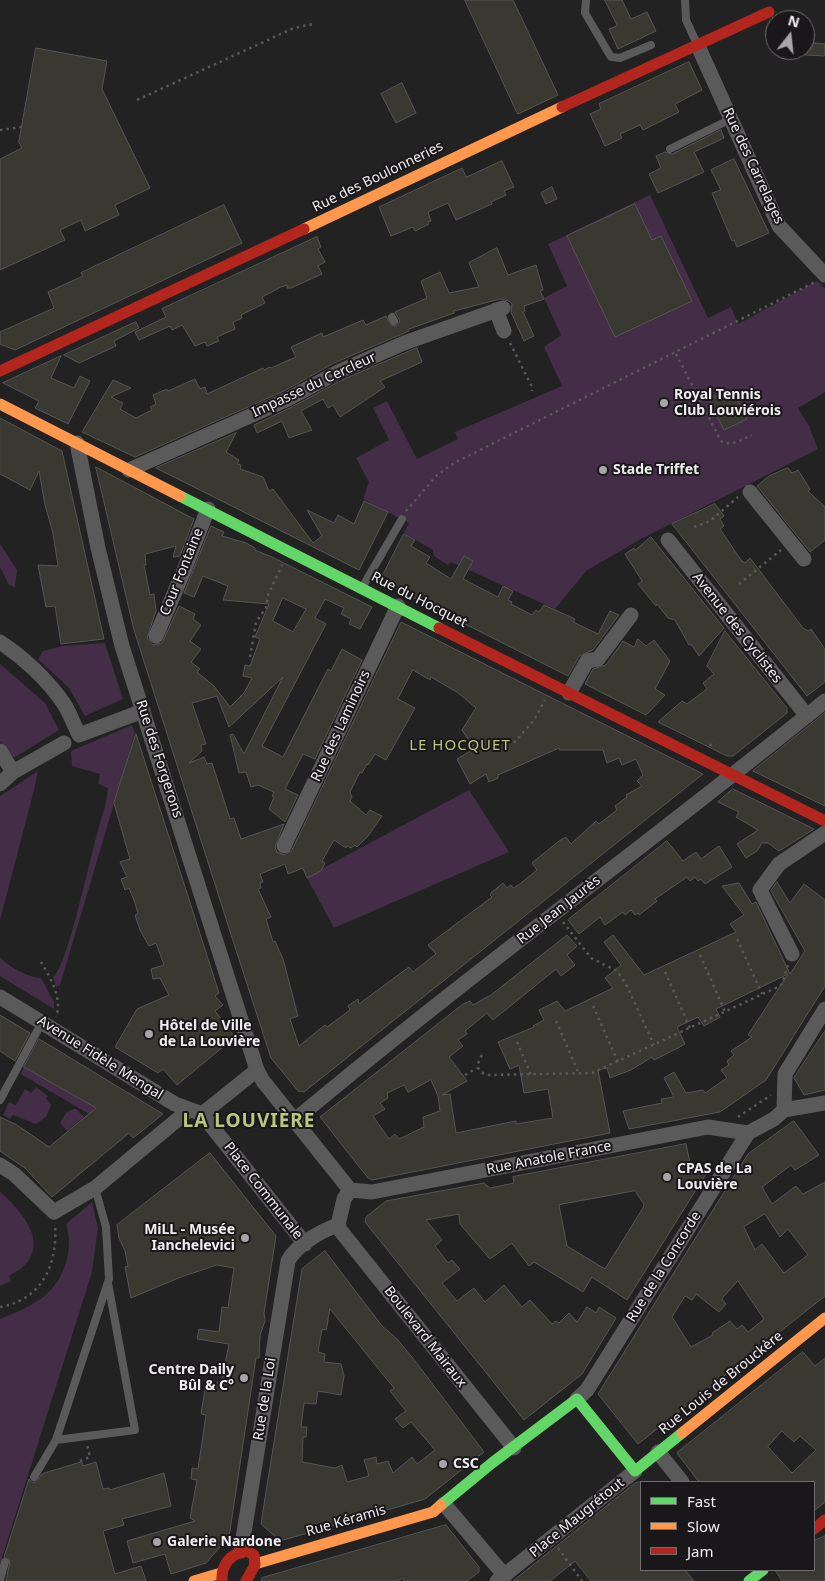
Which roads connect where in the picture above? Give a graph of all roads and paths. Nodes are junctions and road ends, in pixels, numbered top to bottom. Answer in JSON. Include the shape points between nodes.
{"nodes":[{"id":1,"x":586,"y":0,"type":"edge"},
{"id":2,"x":685,"y":0,"type":"edge"},
{"id":3,"x":765,"y":14,"type":"edge"},
{"id":4,"x":312,"y":24,"type":"dead end"},
{"id":5,"x":652,"y":45,"type":"dead end"},
{"id":6,"x":698,"y":46,"type":"junction"},
{"id":7,"x":137,"y":100,"type":"dead end"},
{"id":8,"x":731,"y":119,"type":"junction"},
{"id":9,"x":22,"y":127,"type":"dead end"},
{"id":10,"x":0,"y":130,"type":"edge"},
{"id":11,"x":670,"y":148,"type":"dead end"},
{"id":12,"x":821,"y":278,"type":"edge"},
{"id":13,"x":504,"y":331,"type":"joint"},
{"id":14,"x":676,"y":354,"type":"junction"},
{"id":15,"x":0,"y":371,"type":"edge"},
{"id":16,"x":532,"y":391,"type":"dead end"},
{"id":17,"x":0,"y":404,"type":"edge"},
{"id":18,"x":752,"y":435,"type":"dead end"},
{"id":19,"x":77,"y":443,"type":"junction"},
{"id":20,"x":128,"y":470,"type":"junction"},
{"id":21,"x":750,"y":492,"type":"joint"},
{"id":22,"x":208,"y":509,"type":"junction"},
{"id":23,"x":402,"y":519,"type":"joint"},
{"id":24,"x":694,"y":527,"type":"dead end"},
{"id":25,"x":668,"y":540,"type":"dead end"},
{"id":26,"x":790,"y":543,"type":"junction"},
{"id":27,"x":289,"y":550,"type":"junction"},
{"id":28,"x":804,"y":559,"type":"dead end"},
{"id":29,"x":739,"y":584,"type":"dead end"},
{"id":30,"x":363,"y":588,"type":"junction"},
{"id":31,"x":398,"y":606,"type":"junction"},
{"id":32,"x":631,"y":615,"type":"dead end"},
{"id":33,"x":156,"y":636,"type":"dead end"},
{"id":34,"x":0,"y":642,"type":"edge"},
{"id":35,"x":250,"y":657,"type":"dead end"},
{"id":36,"x":552,"y":685,"type":"junction"},
{"id":37,"x":569,"y":694,"type":"junction"},
{"id":38,"x":825,"y":701,"type":"edge"},
{"id":39,"x":143,"y":711,"type":"junction"},
{"id":40,"x":806,"y":716,"type":"junction"},
{"id":41,"x":64,"y":742,"type":"dead end"},
{"id":42,"x":514,"y":743,"type":"dead end"},
{"id":43,"x":0,"y":750,"type":"edge"},
{"id":44,"x":13,"y":772,"type":"junction"},
{"id":45,"x":733,"y":776,"type":"junction"},
{"id":46,"x":0,"y":784,"type":"edge"},
{"id":47,"x":825,"y":821,"type":"edge"},
{"id":48,"x":825,"y":833,"type":"edge"},
{"id":49,"x":284,"y":846,"type":"dead end"},
{"id":50,"x":556,"y":912,"type":"junction"},
{"id":51,"x":737,"y":939,"type":"dead end"},
{"id":52,"x":792,"y":954,"type":"joint"},
{"id":53,"x":700,"y":955,"type":"dead end"},
{"id":54,"x":42,"y":962,"type":"dead end"},
{"id":55,"x":665,"y":972,"type":"dead end"},
{"id":56,"x":762,"y":994,"type":"junction"},
{"id":57,"x":0,"y":997,"type":"edge"},
{"id":58,"x":593,"y":1006,"type":"dead end"},
{"id":59,"x":825,"y":1009,"type":"edge"},
{"id":60,"x":725,"y":1012,"type":"junction"},
{"id":61,"x":556,"y":1021,"type":"dead end"},
{"id":62,"x":47,"y":1026,"type":"junction"},
{"id":63,"x":690,"y":1028,"type":"junction"},
{"id":64,"x":517,"y":1042,"type":"dead end"},
{"id":65,"x":654,"y":1045,"type":"junction"},
{"id":66,"x":482,"y":1055,"type":"dead end"},
{"id":67,"x":618,"y":1062,"type":"junction"},
{"id":68,"x":477,"y":1068,"type":"junction"},
{"id":69,"x":257,"y":1070,"type":"junction"},
{"id":70,"x":465,"y":1075,"type":"dead end"},
{"id":71,"x":531,"y":1075,"type":"junction"},
{"id":72,"x":580,"y":1075,"type":"junction"},
{"id":73,"x":784,"y":1084,"type":"junction"},
{"id":74,"x":0,"y":1100,"type":"edge"},
{"id":75,"x":825,"y":1103,"type":"edge"},
{"id":76,"x":784,"y":1110,"type":"junction"},
{"id":77,"x":196,"y":1112,"type":"junction"},
{"id":78,"x":295,"y":1120,"type":"junction"},
{"id":79,"x":722,"y":1128,"type":"junction"},
{"id":80,"x":748,"y":1132,"type":"junction"},
{"id":81,"x":0,"y":1165,"type":"edge"},
{"id":82,"x":95,"y":1188,"type":"junction"},
{"id":83,"x":350,"y":1190,"type":"junction"},
{"id":84,"x":54,"y":1212,"type":"junction"},
{"id":85,"x":338,"y":1225,"type":"junction"},
{"id":86,"x":301,"y":1248,"type":"junction"},
{"id":87,"x":108,"y":1283,"type":"junction"},
{"id":88,"x":0,"y":1307,"type":"edge"},
{"id":89,"x":825,"y":1318,"type":"edge"},
{"id":90,"x":577,"y":1399,"type":"junction"},
{"id":91,"x":84,"y":1436,"type":"junction"},
{"id":92,"x":56,"y":1440,"type":"junction"},
{"id":93,"x":514,"y":1448,"type":"junction"},
{"id":94,"x":658,"y":1452,"type":"junction"},
{"id":95,"x":80,"y":1460,"type":"dead end"},
{"id":96,"x":635,"y":1471,"type":"junction"},
{"id":97,"x":34,"y":1477,"type":"dead end"},
{"id":98,"x":681,"y":1481,"type":"edge"},
{"id":99,"x":444,"y":1504,"type":"junction"},
{"id":100,"x":825,"y":1520,"type":"edge"},
{"id":101,"x":815,"y":1528,"type":"edge"},
{"id":102,"x":551,"y":1539,"type":"junction"},
{"id":103,"x":241,"y":1551,"type":"junction"},
{"id":104,"x":5,"y":1562,"type":"dead end"},
{"id":105,"x":255,"y":1564,"type":"junction"},
{"id":106,"x":221,"y":1577,"type":"edge"},
{"id":107,"x":501,"y":1578,"type":"edge"},
{"id":108,"x":0,"y":1580,"type":"edge"},
{"id":109,"x":194,"y":1581,"type":"edge"},
{"id":110,"x":246,"y":1581,"type":"edge"},
{"id":111,"x":582,"y":1581,"type":"edge"}],
"edges":[{"from":1,"to":5,"type":"lane","via":[[586,13],[611,57],[620,58]]},
{"from":2,"to":6,"type":"lane","via":[[686,20]]},
{"from":3,"to":6,"type":"street","name":"Rue des Boulonneries"},
{"from":4,"to":7,"type":"path","via":[[294,28]]},
{"from":6,"to":8,"type":"street","name":"Rue des Carrelages"},
{"from":6,"to":15,"type":"street","name":"Rue des Boulonneries","via":[[468,150]]},
{"from":8,"to":11,"type":"lane"},
{"from":8,"to":12,"type":"street","name":"Rue des Carrelages","via":[[779,226]]},
{"from":9,"to":10,"type":"path"},
{"from":12,"to":14,"type":"path"},
{"from":13,"to":16,"type":"path"},
{"from":13,"to":20,"type":"street","name":"Impasse du Cercleur","via":[[500,309],[402,340],[288,399]]},
{"from":14,"to":18,"type":"path","via":[[721,441],[735,444]]},
{"from":14,"to":23,"type":"path","via":[[454,463],[437,474],[410,504]]},
{"from":17,"to":19,"type":"street","name":"Rue du Hocquet"},
{"from":19,"to":20,"type":"street","name":"Rue du Hocquet"},
{"from":19,"to":39,"type":"street","name":"Rue des Forgerons","via":[[102,566],[122,646]]},
{"from":20,"to":22,"type":"street","name":"Rue du Hocquet"},
{"from":21,"to":24,"type":"path","via":[[739,496],[710,521]]},
{"from":21,"to":26,"type":"street"},
{"from":22,"to":27,"type":"street","name":"Rue du Hocquet"},
{"from":22,"to":33,"type":"street","name":"Cour Fontaine"},
{"from":23,"to":30,"type":"lane"},
{"from":25,"to":40,"type":"street","name":"Avenue des Cyclistes"},
{"from":26,"to":28,"type":"street"},
{"from":26,"to":29,"type":"path"},
{"from":27,"to":30,"type":"street","name":"Rue du Hocquet"},
{"from":27,"to":35,"type":"path","via":[[268,595],[266,608],[256,622]]},
{"from":30,"to":31,"type":"street","name":"Rue du Hocquet"},
{"from":31,"to":36,"type":"street","name":"Rue du Hocquet"},
{"from":31,"to":49,"type":"street","name":"Rue des Laminoirs"},
{"from":32,"to":37,"type":"street","via":[[598,659],[587,661]]},
{"from":34,"to":39,"type":"street","via":[[50,686],[64,704],[79,735]]},
{"from":36,"to":37,"type":"street","name":"Rue du Hocquet"},
{"from":36,"to":42,"type":"path","via":[[534,720]]},
{"from":37,"to":45,"type":"street","name":"Rue du Hocquet"},
{"from":38,"to":40,"type":"street","name":"Rue Jean Jaurès"},
{"from":39,"to":69,"type":"street","name":"Rue des Forgerons"},
{"from":40,"to":45,"type":"street","name":"Rue Jean Jaurès"},
{"from":41,"to":44,"type":"street"},
{"from":43,"to":44,"type":"street"},
{"from":44,"to":46,"type":"street"},
{"from":45,"to":47,"type":"street","name":"Rue du Hocquet"},
{"from":45,"to":50,"type":"street","name":"Rue Jean Jaurès"},
{"from":48,"to":52,"type":"street","via":[[779,864],[760,890]]},
{"from":50,"to":65,"type":"path","via":[[591,958],[617,971]]},
{"from":50,"to":78,"type":"street","name":"Rue Jean Jaurès","via":[[393,1038]]},
{"from":51,"to":56,"type":"path"},
{"from":52,"to":56,"type":"path","via":[[782,984]]},
{"from":53,"to":60,"type":"path"},
{"from":54,"to":62,"type":"path","via":[[57,997],[58,1011]]},
{"from":55,"to":63,"type":"path"},
{"from":56,"to":60,"type":"path"},
{"from":57,"to":62,"type":"street","name":"Avenue Fidèle Mengal"},
{"from":58,"to":67,"type":"path"},
{"from":59,"to":73,"type":"street","via":[[785,1074]]},
{"from":60,"to":63,"type":"path"},
{"from":61,"to":72,"type":"path"},
{"from":62,"to":74,"type":"lane"},
{"from":62,"to":77,"type":"street","name":"Avenue Fidèle Mengal","via":[[175,1104]]},
{"from":63,"to":65,"type":"path"},
{"from":64,"to":71,"type":"path"},
{"from":65,"to":67,"type":"path"},
{"from":66,"to":68,"type":"path"},
{"from":67,"to":72,"type":"path"},
{"from":68,"to":70,"type":"path"},
{"from":68,"to":71,"type":"path","via":[[488,1075]]},
{"from":69,"to":77,"type":"street"},
{"from":69,"to":78,"type":"street"},
{"from":71,"to":72,"type":"path"},
{"from":73,"to":76,"type":"street"},
{"from":73,"to":79,"type":"path"},
{"from":75,"to":76,"type":"street"},
{"from":76,"to":80,"type":"street"},
{"from":77,"to":82,"type":"street"},
{"from":77,"to":86,"type":"street","name":"Place Communale"},
{"from":78,"to":83,"type":"street"},
{"from":79,"to":80,"type":"street","name":"Rue Anatole France"},
{"from":79,"to":83,"type":"street","name":"Rue Anatole France","via":[[708,1127],[372,1192]]},
{"from":80,"to":90,"type":"street","name":"Rue de la Concorde","via":[[587,1390]]},
{"from":81,"to":84,"type":"street"},
{"from":82,"to":84,"type":"street"},
{"from":82,"to":87,"type":"lane","via":[[106,1227]]},
{"from":83,"to":85,"type":"street","via":[[344,1199]]},
{"from":84,"to":88,"type":"path","via":[[51,1265],[40,1287],[19,1301]]},
{"from":85,"to":86,"type":"street","name":"Place Communale","via":[[321,1232]]},
{"from":85,"to":93,"type":"street","name":"Boulevard Mairaux"},
{"from":86,"to":103,"type":"street","name":"Rue de la Loi","via":[[288,1261],[285,1274]]},
{"from":87,"to":91,"type":"lane","via":[[135,1430]]},
{"from":87,"to":92,"type":"lane"},
{"from":89,"to":94,"type":"street","name":"Rue Louis de Brouckère"},
{"from":90,"to":93,"type":"street"},
{"from":90,"to":96,"type":"street","name":"Place Maugrétout"},
{"from":91,"to":92,"type":"lane"},
{"from":91,"to":95,"type":"path","via":[[90,1457]]},
{"from":92,"to":97,"type":"lane"},
{"from":93,"to":99,"type":"street"},
{"from":94,"to":96,"type":"street","name":"Rue Louis de Brouckère"},
{"from":94,"to":98,"type":"street"},
{"from":96,"to":102,"type":"street","name":"Place Maugrétout"},
{"from":99,"to":105,"type":"street","name":"Rue Kéramis","via":[[434,1512]]},
{"from":99,"to":107,"type":"street","name":"Place Maugrétout"},
{"from":100,"to":101,"type":"street"},
{"from":102,"to":107,"type":"street","name":"Place Maugrétout"},
{"from":102,"to":111,"type":"path"},
{"from":103,"to":105,"type":"street","via":[[252,1554]]},
{"from":103,"to":106,"type":"street","via":[[229,1558]]},
{"from":104,"to":108,"type":"lane"},
{"from":105,"to":110,"type":"street"},
{"from":106,"to":109,"type":"street"}]}
